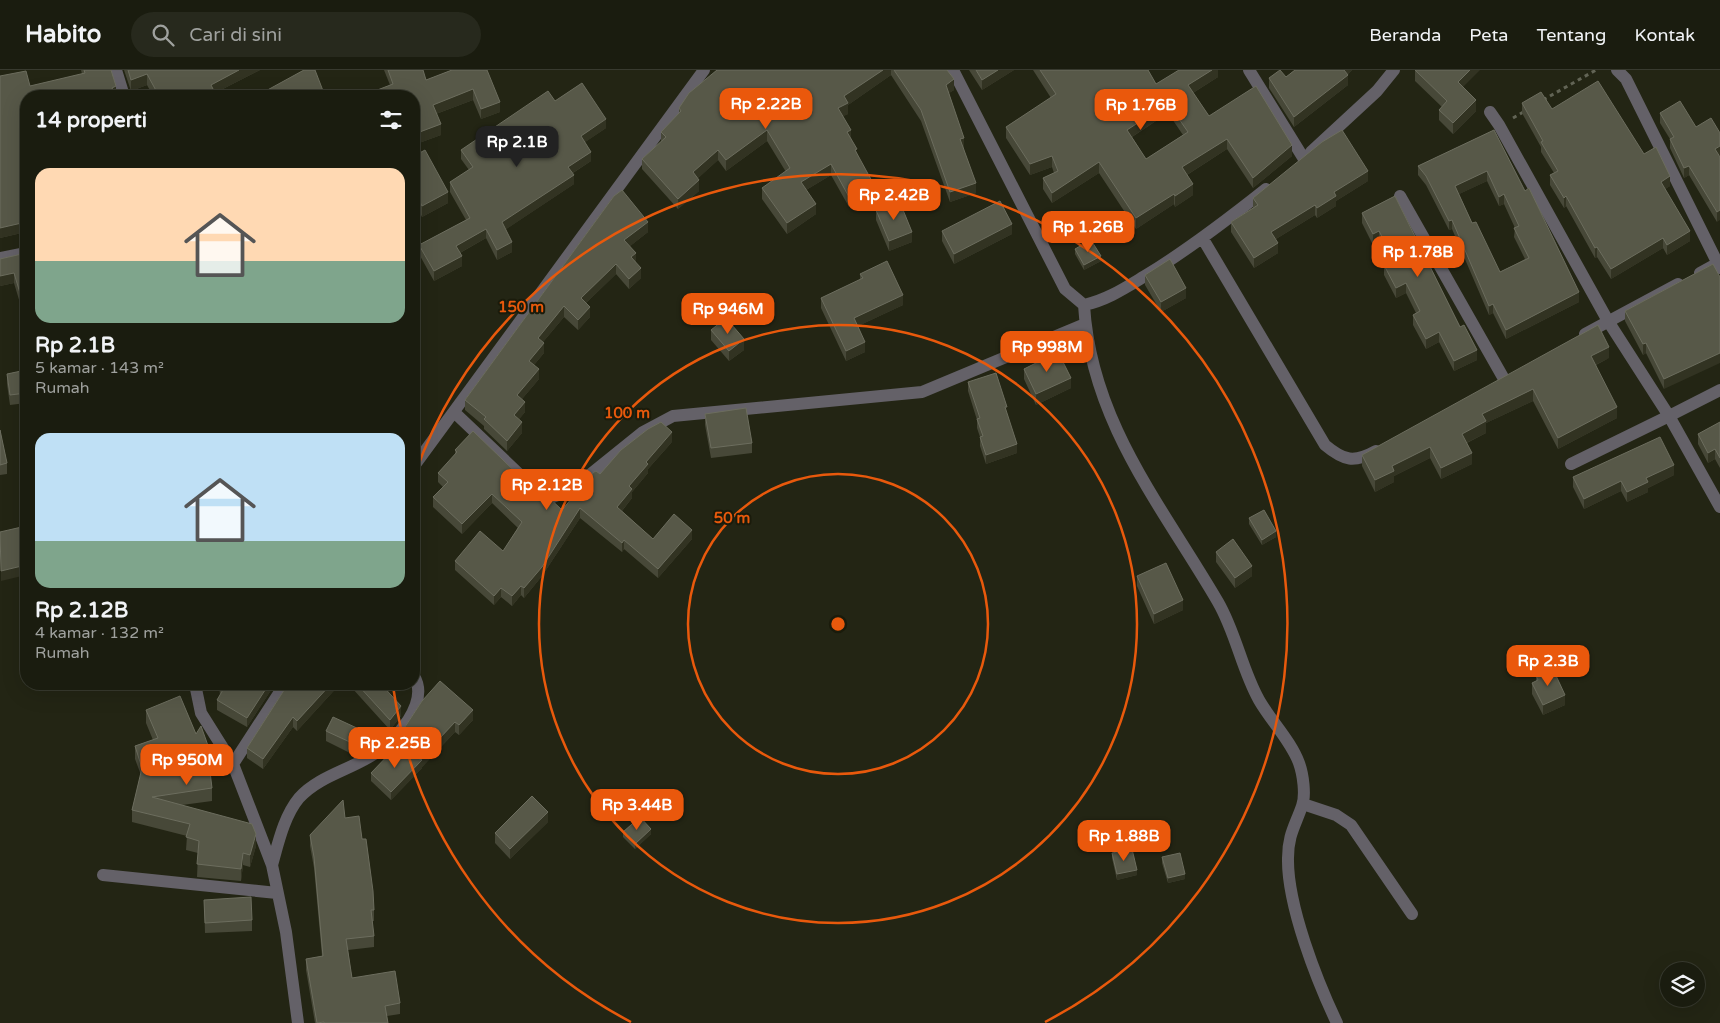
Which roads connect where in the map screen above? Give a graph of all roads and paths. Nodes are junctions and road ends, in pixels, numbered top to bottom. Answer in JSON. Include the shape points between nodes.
{"nodes":[{"id":1,"x":116,"y":70,"type":"edge"},
{"id":2,"x":704,"y":70,"type":"edge"},
{"id":3,"x":953,"y":70,"type":"edge"},
{"id":4,"x":1249,"y":70,"type":"edge"},
{"id":5,"x":1394,"y":70,"type":"edge"},
{"id":6,"x":1596,"y":70,"type":"edge"},
{"id":7,"x":1617,"y":70,"type":"edge"},
{"id":8,"x":122,"y":90,"type":"edge"},
{"id":9,"x":1540,"y":102,"type":"edge"},
{"id":10,"x":1532,"y":107,"type":"edge"},
{"id":11,"x":1490,"y":112,"type":"dead end"},
{"id":12,"x":1500,"y":125,"type":"junction"},
{"id":13,"x":1273,"y":184,"type":"edge"},
{"id":14,"x":1400,"y":196,"type":"dead end"},
{"id":15,"x":1203,"y":239,"type":"junction"},
{"id":16,"x":20,"y":254,"type":"edge"},
{"id":17,"x":0,"y":258,"type":"edge"},
{"id":18,"x":1719,"y":265,"type":"edge"},
{"id":19,"x":1084,"y":306,"type":"junction"},
{"id":20,"x":1608,"y":321,"type":"junction"},
{"id":21,"x":1085,"y":324,"type":"junction"},
{"id":22,"x":1574,"y":340,"type":"edge"},
{"id":23,"x":1505,"y":379,"type":"edge"},
{"id":24,"x":1720,"y":390,"type":"edge"},
{"id":25,"x":454,"y":412,"type":"junction"},
{"id":26,"x":1669,"y":416,"type":"junction"},
{"id":27,"x":1388,"y":444,"type":"edge"},
{"id":28,"x":420,"y":458,"type":"edge"},
{"id":29,"x":1571,"y":464,"type":"dead end"},
{"id":30,"x":1720,"y":507,"type":"edge"},
{"id":31,"x":196,"y":690,"type":"edge"},
{"id":32,"x":281,"y":690,"type":"edge"},
{"id":33,"x":419,"y":690,"type":"edge"},
{"id":34,"x":233,"y":764,"type":"junction"},
{"id":35,"x":1303,"y":804,"type":"junction"},
{"id":36,"x":272,"y":865,"type":"junction"},
{"id":37,"x":103,"y":875,"type":"dead end"},
{"id":38,"x":278,"y":893,"type":"junction"},
{"id":39,"x":1412,"y":914,"type":"dead end"},
{"id":40,"x":298,"y":1023,"type":"edge"},
{"id":41,"x":1337,"y":1023,"type":"edge"}],
"edges":[{"from":1,"to":8,"type":"street"},
{"from":2,"to":25,"type":"street"},
{"from":3,"to":19,"type":"street","via":[[1065,289]]},
{"from":4,"to":5,"type":"street","via":[[1300,162],[1377,91]]},
{"from":6,"to":9,"type":"path"},
{"from":7,"to":18,"type":"street","via":[[1626,79]]},
{"from":10,"to":12,"type":"path"},
{"from":11,"to":12,"type":"street"},
{"from":12,"to":20,"type":"street"},
{"from":13,"to":15,"type":"street"},
{"from":14,"to":23,"type":"street"},
{"from":15,"to":19,"type":"street","via":[[1104,301]]},
{"from":15,"to":27,"type":"street","via":[[1325,445],[1348,459],[1363,458]]},
{"from":16,"to":17,"type":"street"},
{"from":18,"to":20,"type":"street"},
{"from":19,"to":21,"type":"street"},
{"from":20,"to":22,"type":"street"},
{"from":20,"to":26,"type":"street"},
{"from":21,"to":25,"type":"street","via":[[922,392],[673,416],[643,432],[571,490],[553,497],[538,493]]},
{"from":21,"to":35,"type":"street","via":[[1103,401],[1128,457],[1158,510],[1220,605],[1259,699],[1298,761]]},
{"from":24,"to":26,"type":"street"},
{"from":25,"to":28,"type":"street"},
{"from":26,"to":29,"type":"street"},
{"from":26,"to":30,"type":"street"},
{"from":31,"to":34,"type":"street","via":[[201,713]]},
{"from":32,"to":34,"type":"street"},
{"from":33,"to":36,"type":"street","via":[[414,711],[375,754],[318,783],[298,800],[284,828]]},
{"from":34,"to":36,"type":"street"},
{"from":35,"to":39,"type":"street","via":[[1351,825]]},
{"from":35,"to":41,"type":"street","via":[[1292,827],[1289,843],[1291,890],[1314,970]]},
{"from":36,"to":38,"type":"street"},
{"from":37,"to":38,"type":"street"},
{"from":38,"to":40,"type":"street"}]}
